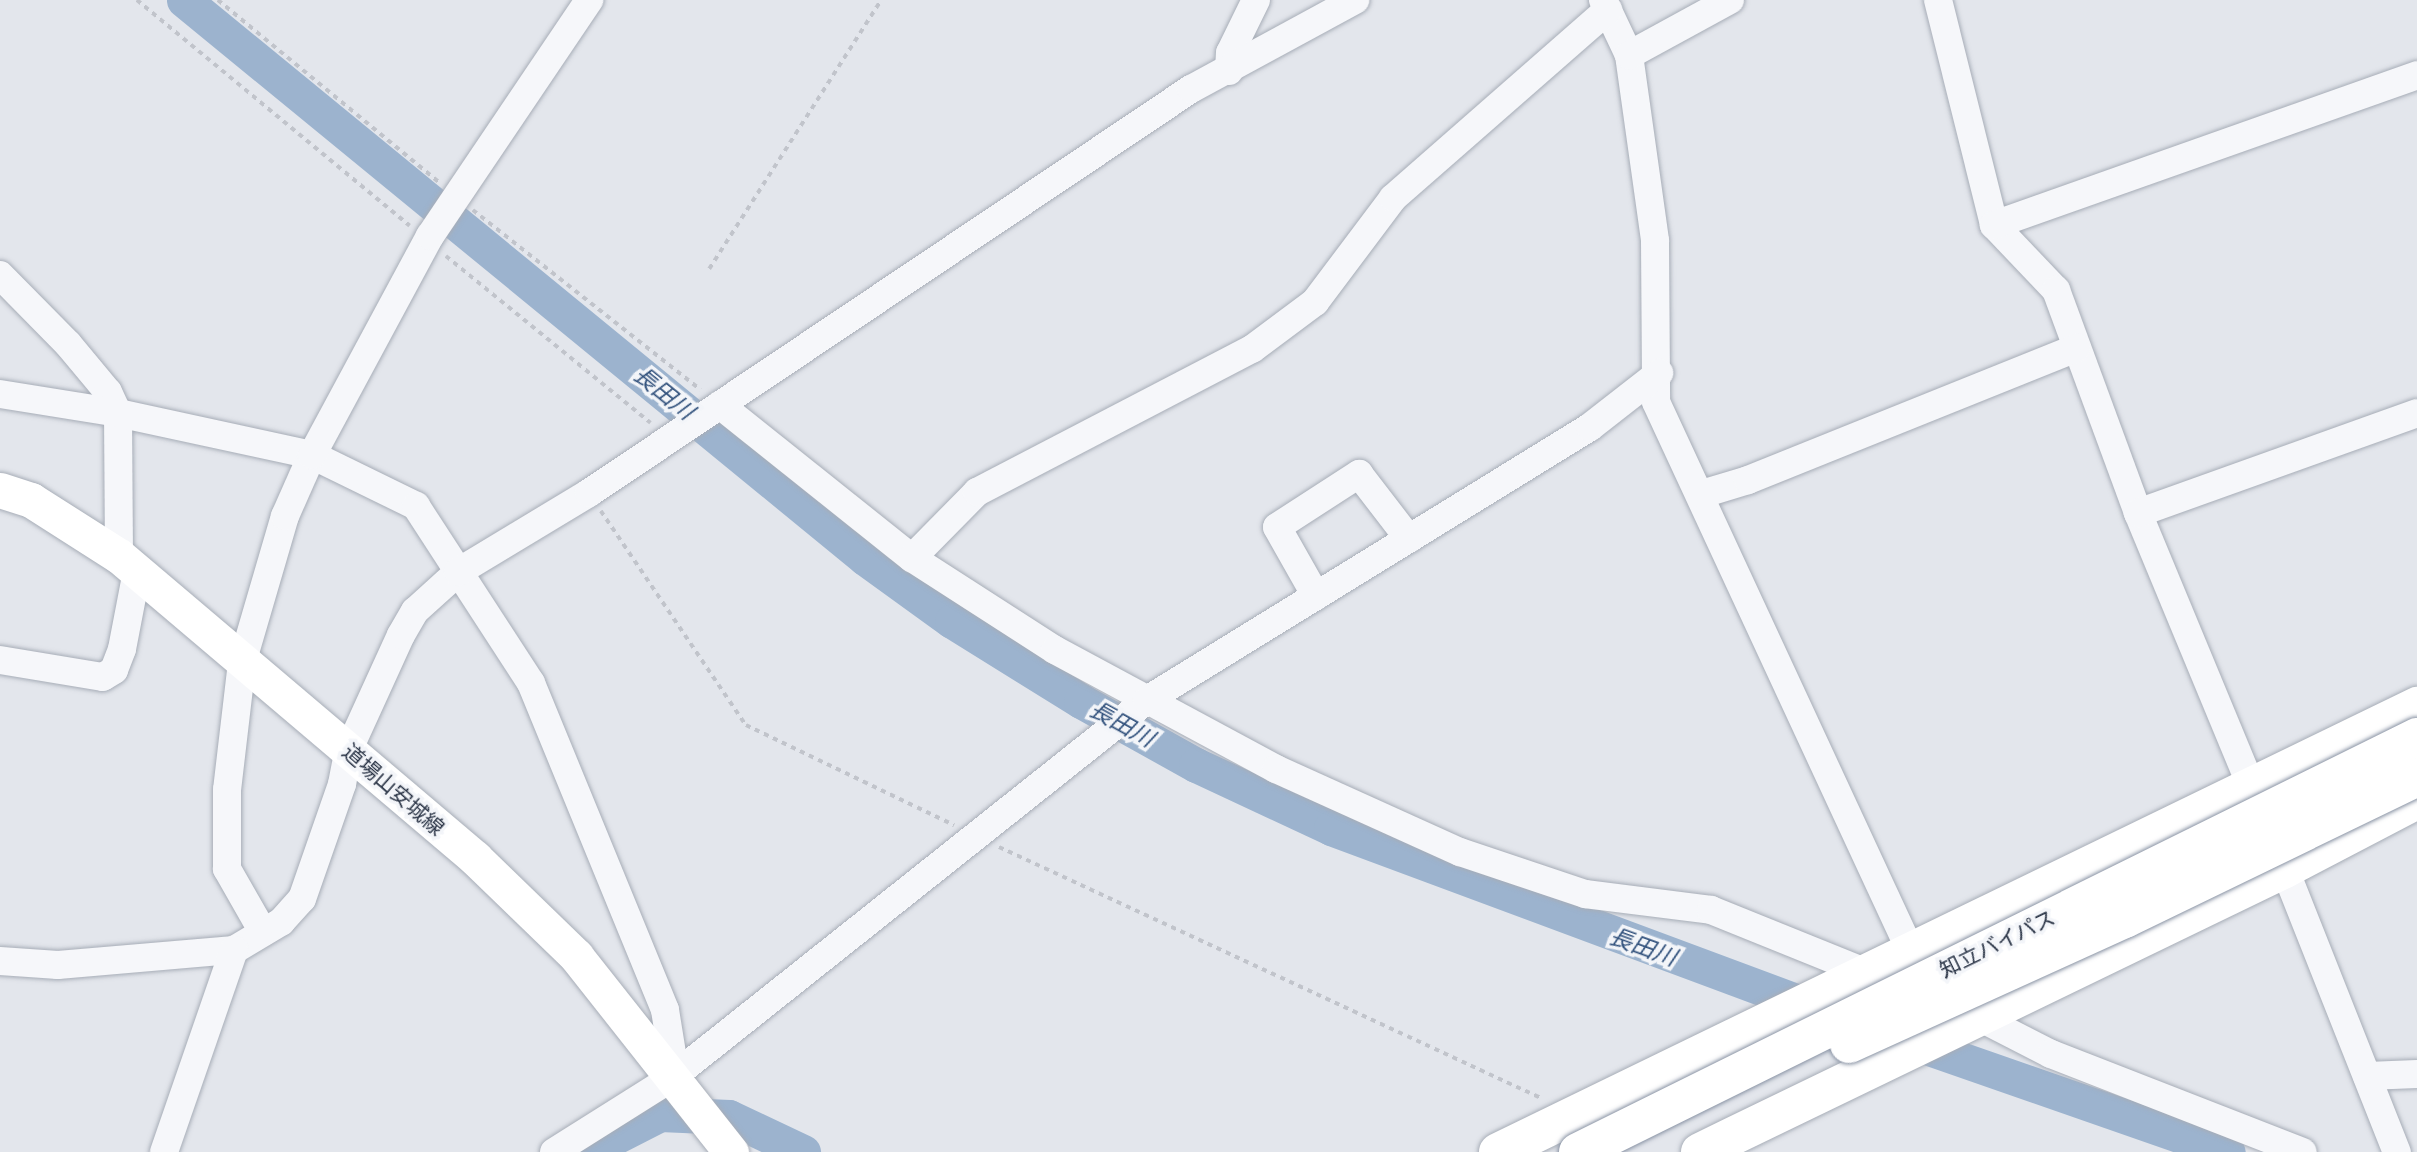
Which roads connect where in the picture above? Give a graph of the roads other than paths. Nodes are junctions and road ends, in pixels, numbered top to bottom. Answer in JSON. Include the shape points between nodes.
{"nodes":[{"id":1,"x":589,"y":0,"type":"edge"},
{"id":2,"x":1256,"y":0,"type":"edge"},
{"id":3,"x":1355,"y":0,"type":"edge"},
{"id":4,"x":1731,"y":0,"type":"edge"},
{"id":5,"x":1938,"y":0,"type":"edge"},
{"id":6,"x":1605,"y":5,"type":"edge"},
{"id":7,"x":1629,"y":55,"type":"junction"},
{"id":8,"x":1228,"y":71,"type":"junction"},
{"id":9,"x":2417,"y":75,"type":"edge"},
{"id":10,"x":1994,"y":225,"type":"junction"},
{"id":11,"x":0,"y":275,"type":"edge"},
{"id":12,"x":2076,"y":348,"type":"junction"},
{"id":13,"x":1659,"y":373,"type":"junction"},
{"id":14,"x":0,"y":394,"type":"edge"},
{"id":15,"x":720,"y":405,"type":"junction"},
{"id":16,"x":118,"y":413,"type":"junction"},
{"id":17,"x":2417,"y":413,"type":"edge"},
{"id":18,"x":312,"y":455,"type":"junction"},
{"id":19,"x":0,"y":490,"type":"edge"},
{"id":20,"x":1702,"y":494,"type":"junction"},
{"id":21,"x":2138,"y":513,"type":"junction"},
{"id":22,"x":1409,"y":539,"type":"junction"},
{"id":23,"x":912,"y":558,"type":"junction"},
{"id":24,"x":128,"y":564,"type":"junction"},
{"id":25,"x":458,"y":572,"type":"junction"},
{"id":26,"x":1316,"y":596,"type":"junction"},
{"id":27,"x":0,"y":660,"type":"edge"},
{"id":28,"x":242,"y":663,"type":"junction"},
{"id":29,"x":1147,"y":700,"type":"junction"},
{"id":30,"x":2417,"y":706,"type":"edge"},
{"id":31,"x":2417,"y":737,"type":"edge"},
{"id":32,"x":349,"y":749,"type":"junction"},
{"id":33,"x":2417,"y":777,"type":"edge"},
{"id":34,"x":2251,"y":787,"type":"junction"},
{"id":35,"x":2417,"y":800,"type":"edge"},
{"id":36,"x":2285,"y":869,"type":"junction"},
{"id":37,"x":262,"y":933,"type":"junction"},
{"id":38,"x":234,"y":950,"type":"junction"},
{"id":39,"x":1910,"y":950,"type":"junction"},
{"id":40,"x":0,"y":961,"type":"edge"},
{"id":41,"x":1865,"y":972,"type":"junction"},
{"id":42,"x":1972,"y":1018,"type":"junction"},
{"id":43,"x":2417,"y":1074,"type":"edge"},
{"id":44,"x":672,"y":1075,"type":"junction"},
{"id":45,"x":2367,"y":1076,"type":"junction"},
{"id":46,"x":164,"y":1152,"type":"edge"},
{"id":47,"x":554,"y":1152,"type":"edge"},
{"id":48,"x":731,"y":1152,"type":"edge"},
{"id":49,"x":1498,"y":1152,"type":"edge"},
{"id":50,"x":1578,"y":1152,"type":"edge"},
{"id":51,"x":1631,"y":1152,"type":"edge"},
{"id":52,"x":1700,"y":1152,"type":"edge"},
{"id":53,"x":2303,"y":1152,"type":"edge"},
{"id":54,"x":2397,"y":1152,"type":"edge"}],
"edges":[{"from":1,"to":18,"type":"street","via":[[429,238]]},
{"from":2,"to":8,"type":"street","via":[[1230,53]]},
{"from":3,"to":8,"type":"street"},
{"from":4,"to":7,"type":"street"},
{"from":5,"to":10,"type":"street"},
{"from":6,"to":7,"type":"street"},
{"from":6,"to":23,"type":"street","via":[[1393,198],[1315,302],[1252,349],[977,492]]},
{"from":7,"to":13,"type":"street","via":[[1655,241]]},
{"from":8,"to":15,"type":"street","via":[[1191,89]]},
{"from":9,"to":10,"type":"street"},
{"from":10,"to":12,"type":"street","via":[[2056,290]]},
{"from":11,"to":16,"type":"street","via":[[68,344],[108,392]]},
{"from":12,"to":20,"type":"street","via":[[1748,480]]},
{"from":12,"to":21,"type":"street"},
{"from":13,"to":20,"type":"street","via":[[1657,402]]},
{"from":13,"to":22,"type":"street","via":[[1590,427]]},
{"from":14,"to":16,"type":"street"},
{"from":15,"to":23,"type":"street"},
{"from":15,"to":25,"type":"street","via":[[589,493]]},
{"from":16,"to":18,"type":"street"},
{"from":16,"to":24,"type":"street"},
{"from":17,"to":21,"type":"street"},
{"from":18,"to":25,"type":"street","via":[[416,506]]},
{"from":18,"to":28,"type":"street","via":[[285,516]]},
{"from":19,"to":24,"type":"main road","name":"道場山安城線","via":[[31,500]]},
{"from":20,"to":39,"type":"street"},
{"from":21,"to":34,"type":"street"},
{"from":22,"to":26,"type":"street"},
{"from":22,"to":26,"type":"street","via":[[1359,474],[1277,527]]},
{"from":23,"to":29,"type":"street","via":[[1055,650]]},
{"from":24,"to":27,"type":"street","via":[[122,649],[114,670],[103,677]]},
{"from":24,"to":28,"type":"main road","name":"道場山安城線"},
{"from":25,"to":32,"type":"street","via":[[415,611]]},
{"from":25,"to":44,"type":"street","via":[[531,682],[665,1010]]},
{"from":26,"to":29,"type":"street"},
{"from":28,"to":32,"type":"main road","name":"道場山安城線"},
{"from":28,"to":37,"type":"street","via":[[227,790],[227,869]]},
{"from":29,"to":41,"type":"street","via":[[1276,769],[1460,852],[1585,894],[1712,911]]},
{"from":29,"to":44,"type":"street"},
{"from":30,"to":34,"type":"highway"},
{"from":31,"to":50,"type":"highway","name":"知立バイパス","bridge":true},
{"from":32,"to":37,"type":"street","via":[[342,784],[302,899],[293,912]]},
{"from":32,"to":44,"type":"main road","name":"道場山安城線","via":[[475,858],[576,956]]},
{"from":33,"to":51,"type":"highway","name":"知立バイパス","bridge":true,"via":[[2125,919],[1808,1062]]},
{"from":34,"to":36,"type":"street"},
{"from":34,"to":39,"type":"highway"},
{"from":35,"to":36,"type":"highway"},
{"from":36,"to":42,"type":"highway"},
{"from":36,"to":45,"type":"street"},
{"from":37,"to":38,"type":"street"},
{"from":38,"to":40,"type":"street","via":[[58,965]]},
{"from":38,"to":46,"type":"street"},
{"from":39,"to":41,"type":"highway"},
{"from":41,"to":42,"type":"street"},
{"from":41,"to":49,"type":"highway"},
{"from":42,"to":52,"type":"highway"},
{"from":42,"to":53,"type":"street","via":[[2051,1054]]},
{"from":43,"to":45,"type":"street"},
{"from":44,"to":47,"type":"street"},
{"from":44,"to":48,"type":"main road","name":"道場山安城線"},
{"from":45,"to":54,"type":"street"}]}
